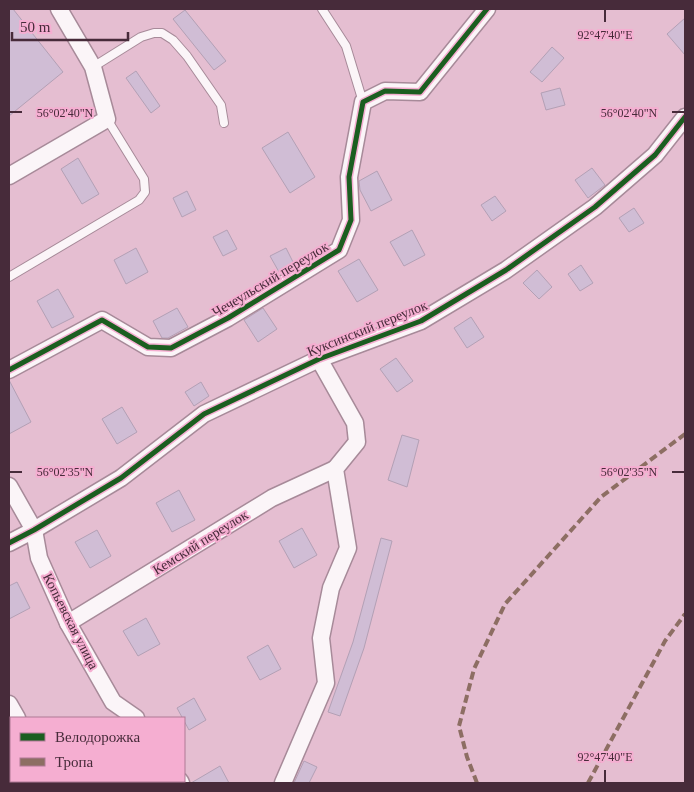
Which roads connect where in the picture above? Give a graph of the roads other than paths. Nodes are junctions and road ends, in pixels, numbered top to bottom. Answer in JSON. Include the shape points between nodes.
{"nodes":[{"id":1,"x":59,"y":9,"type":"edge"},
{"id":2,"x":322,"y":9,"type":"edge"},
{"id":3,"x":487,"y":9,"type":"edge"},
{"id":4,"x":93,"y":67,"type":"junction"},
{"id":5,"x":363,"y":102,"type":"junction"},
{"id":6,"x":685,"y":117,"type":"edge"},
{"id":7,"x":107,"y":119,"type":"junction"},
{"id":8,"x":224,"y":122,"type":"dead end"},
{"id":9,"x":9,"y":176,"type":"edge"},
{"id":10,"x":9,"y":277,"type":"edge"},
{"id":11,"x":319,"y":359,"type":"junction"},
{"id":12,"x":9,"y":370,"type":"edge"},
{"id":13,"x":335,"y":469,"type":"junction"},
{"id":14,"x":9,"y":486,"type":"edge"},
{"id":15,"x":34,"y":530,"type":"junction"},
{"id":16,"x":9,"y":543,"type":"edge"},
{"id":17,"x":68,"y":623,"type":"junction"},
{"id":18,"x":9,"y":704,"type":"edge"},
{"id":19,"x":16,"y":717,"type":"edge"},
{"id":20,"x":135,"y":717,"type":"edge"},
{"id":21,"x":283,"y":783,"type":"edge"}],
"edges":[{"from":1,"to":4,"type":"street"},
{"from":2,"to":5,"type":"lane","via":[[346,46]]},
{"from":3,"to":5,"type":"street","via":[[420,92],[385,91]]},
{"from":4,"to":7,"type":"street"},
{"from":4,"to":8,"type":"lane","via":[[140,37],[162,33],[187,56],[216,97]]},
{"from":5,"to":12,"type":"street","name":"Чечеульский переулок","via":[[349,177],[351,220],[340,250],[228,318],[171,348],[148,347],[102,320]]},
{"from":6,"to":11,"type":"street","name":"Куксинский переулок","via":[[655,155],[595,208],[506,270],[421,321]]},
{"from":7,"to":9,"type":"street"},
{"from":7,"to":10,"type":"lane","via":[[144,179],[145,192],[139,200]]},
{"from":11,"to":13,"type":"street","via":[[355,423],[357,442]]},
{"from":11,"to":15,"type":"street","name":"Куксинский переулок","via":[[204,414],[121,478]]},
{"from":13,"to":17,"type":"street","name":"Кемский переулок","via":[[272,498]]},
{"from":13,"to":21,"type":"street","via":[[348,548],[332,588],[321,638],[326,683]]},
{"from":14,"to":15,"type":"street","name":"Копьевская улица"},
{"from":15,"to":16,"type":"street","name":"Куксинский переулок"},
{"from":15,"to":17,"type":"street","name":"Копьевская улица","via":[[39,558]]},
{"from":17,"to":20,"type":"street","name":"Копьевская улица","via":[[113,702]]},
{"from":18,"to":19,"type":"street"}]}
